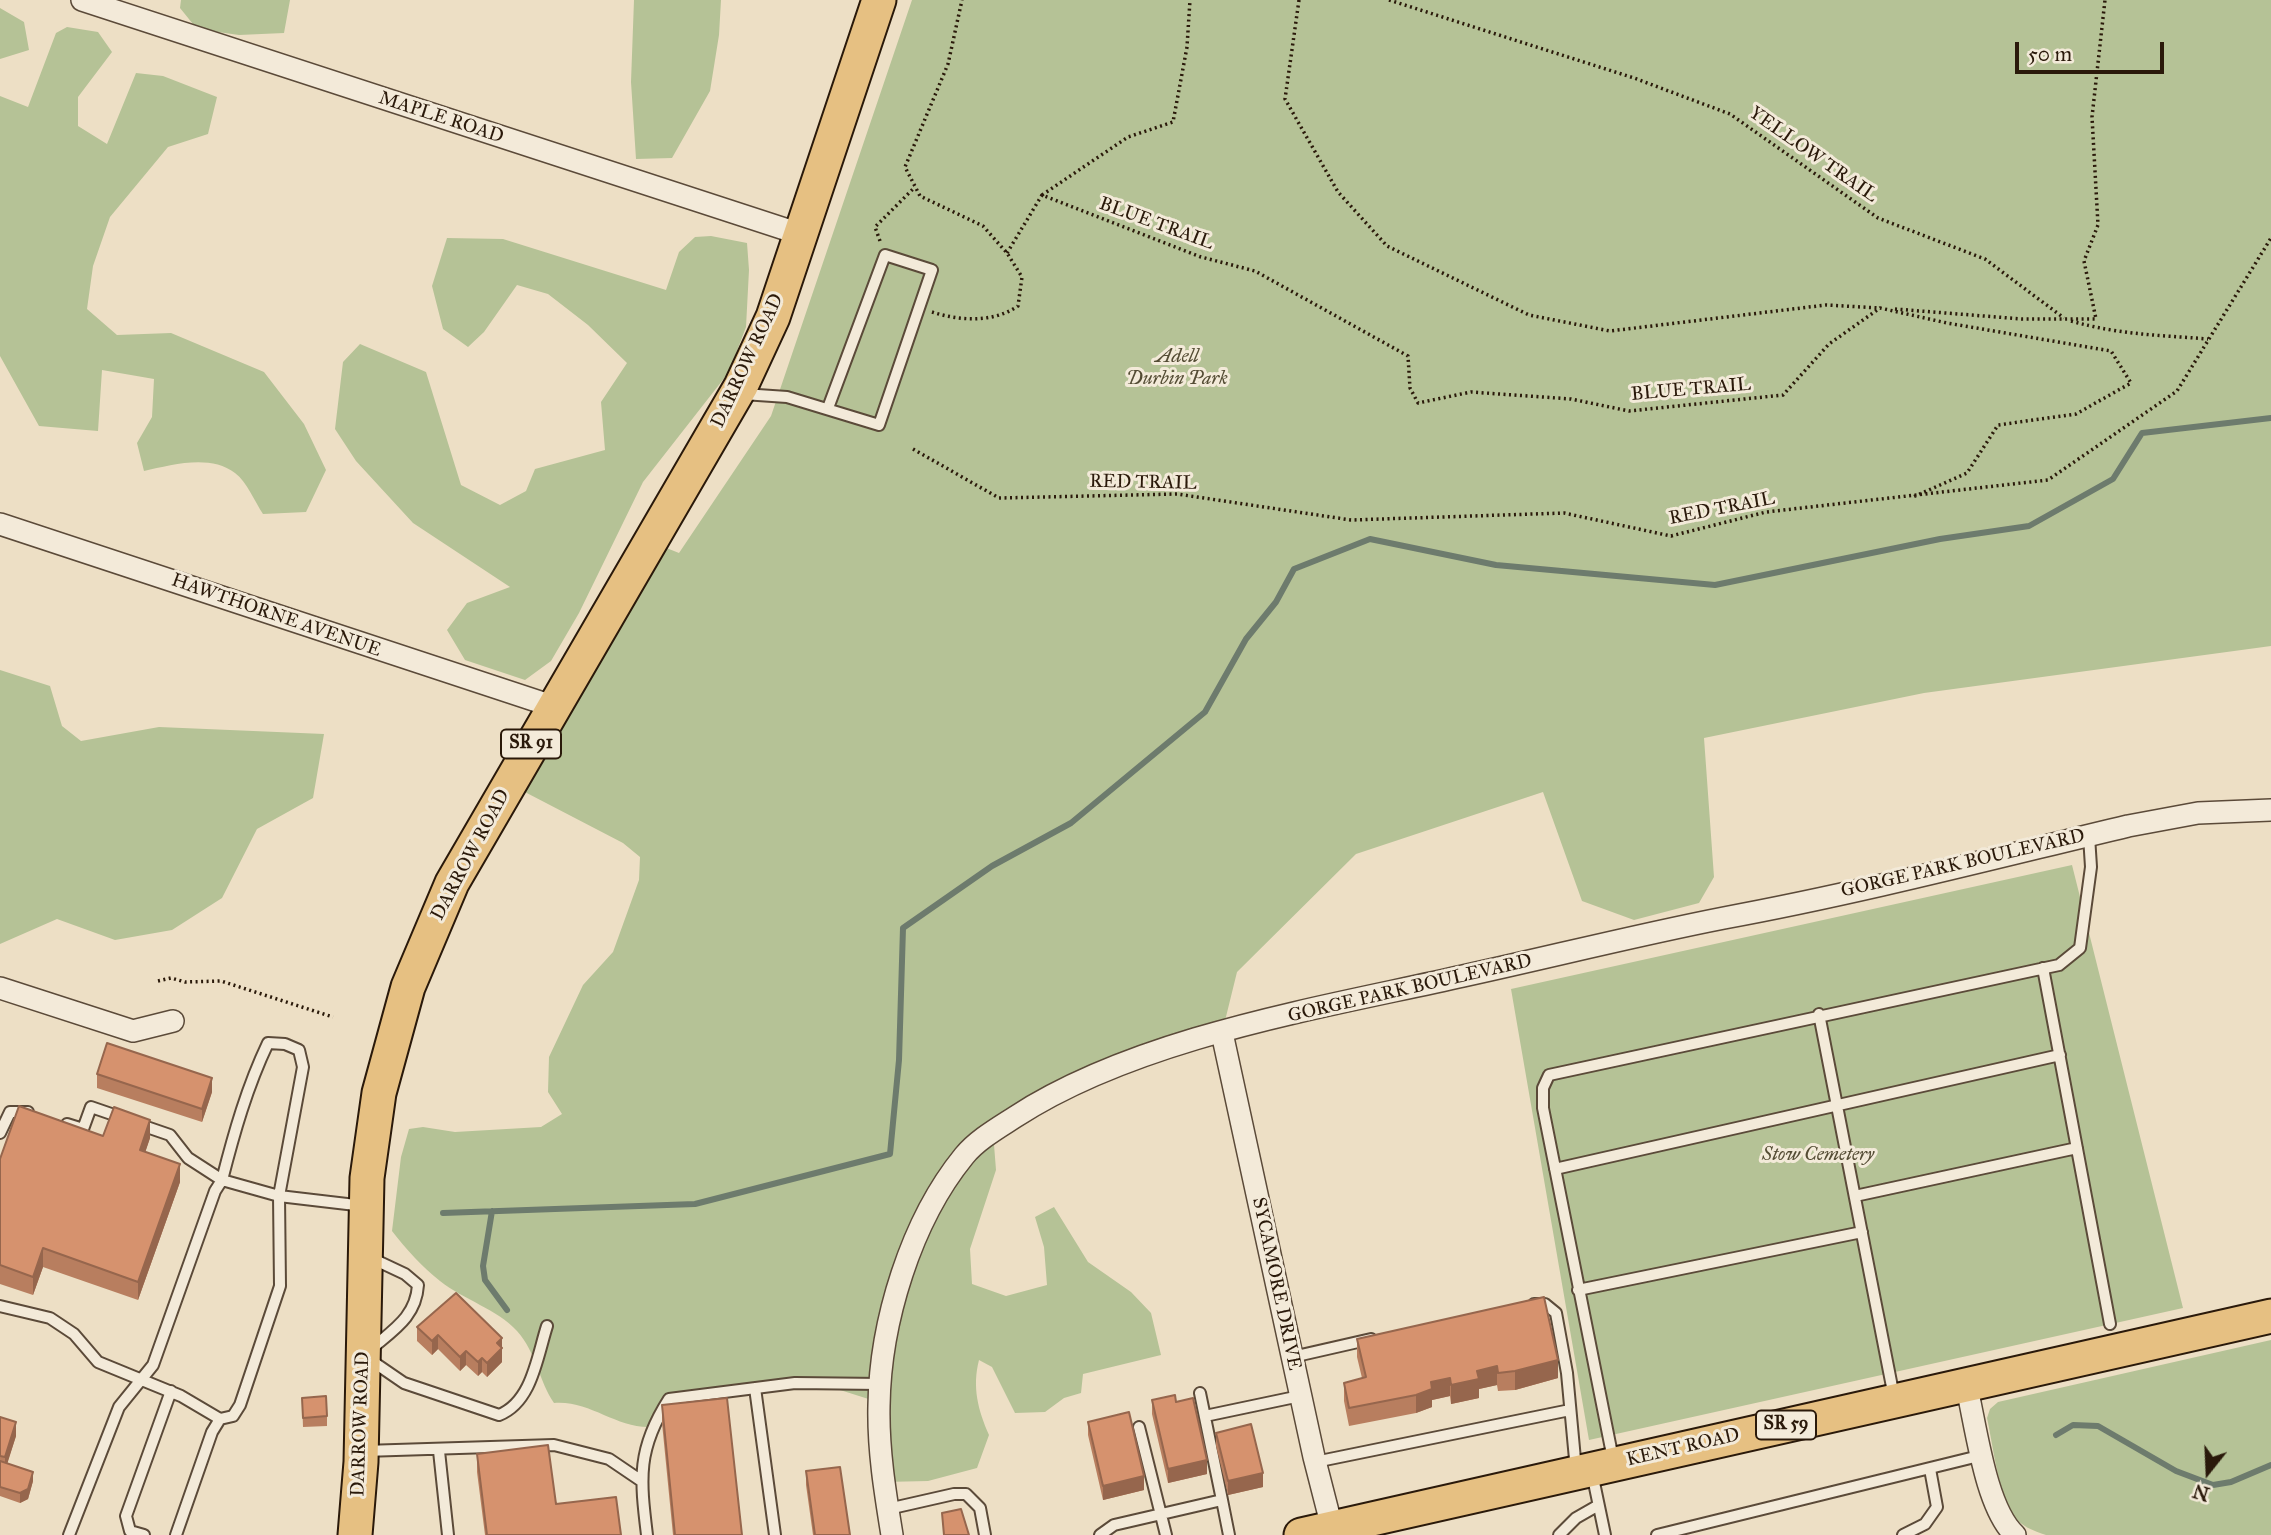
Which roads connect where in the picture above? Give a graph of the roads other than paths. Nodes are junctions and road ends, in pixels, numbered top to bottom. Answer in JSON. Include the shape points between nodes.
{"nodes":[{"id":1,"x":82,"y":0,"type":"edge"},
{"id":2,"x":879,"y":0,"type":"edge"},
{"id":3,"x":800,"y":234,"type":"junction"},
{"id":4,"x":737,"y":393,"type":"junction"},
{"id":5,"x":828,"y":408,"type":"junction"},
{"id":6,"x":0,"y":524,"type":"edge"},
{"id":7,"x":552,"y":706,"type":"junction"},
{"id":8,"x":2271,"y":810,"type":"edge"},
{"id":9,"x":2089,"y":836,"type":"junction"},
{"id":10,"x":2043,"y":968,"type":"junction"},
{"id":11,"x":0,"y":988,"type":"edge"},
{"id":12,"x":1819,"y":1014,"type":"junction"},
{"id":13,"x":173,"y":1021,"type":"dead end"},
{"id":14,"x":1222,"y":1033,"type":"junction"},
{"id":15,"x":2060,"y":1055,"type":"junction"},
{"id":16,"x":1837,"y":1105,"type":"junction"},
{"id":17,"x":43,"y":1116,"type":"edge"},
{"id":18,"x":56,"y":1121,"type":"edge"},
{"id":19,"x":0,"y":1133,"type":"edge"},
{"id":20,"x":2077,"y":1148,"type":"junction"},
{"id":21,"x":1555,"y":1169,"type":"junction"},
{"id":22,"x":222,"y":1180,"type":"junction"},
{"id":23,"x":279,"y":1196,"type":"junction"},
{"id":24,"x":1854,"y":1196,"type":"junction"},
{"id":25,"x":367,"y":1207,"type":"junction"},
{"id":26,"x":1862,"y":1232,"type":"junction"},
{"id":27,"x":365,"y":1255,"type":"junction"},
{"id":28,"x":1578,"y":1290,"type":"junction"},
{"id":29,"x":0,"y":1306,"type":"edge"},
{"id":30,"x":1520,"y":1307,"type":"edge"},
{"id":31,"x":2271,"y":1316,"type":"edge"},
{"id":32,"x":2110,"y":1324,"type":"dead end"},
{"id":33,"x":547,"y":1326,"type":"dead end"},
{"id":34,"x":1385,"y":1337,"type":"edge"},
{"id":35,"x":363,"y":1355,"type":"junction"},
{"id":36,"x":1292,"y":1357,"type":"junction"},
{"id":37,"x":143,"y":1380,"type":"junction"},
{"id":38,"x":881,"y":1384,"type":"junction"},
{"id":39,"x":1966,"y":1384,"type":"junction"},
{"id":40,"x":755,"y":1388,"type":"junction"},
{"id":41,"x":171,"y":1391,"type":"junction"},
{"id":42,"x":1200,"y":1393,"type":"dead end"},
{"id":43,"x":1300,"y":1396,"type":"junction"},
{"id":44,"x":1894,"y":1400,"type":"junction"},
{"id":45,"x":1570,"y":1410,"type":"junction"},
{"id":46,"x":1205,"y":1416,"type":"junction"},
{"id":47,"x":220,"y":1419,"type":"junction"},
{"id":48,"x":1139,"y":1427,"type":"dead end"},
{"id":49,"x":361,"y":1451,"type":"junction"},
{"id":50,"x":439,"y":1451,"type":"junction"},
{"id":51,"x":1983,"y":1455,"type":"junction"},
{"id":52,"x":1315,"y":1462,"type":"junction"},
{"id":53,"x":1594,"y":1468,"type":"junction"},
{"id":54,"x":1930,"y":1469,"type":"junction"},
{"id":55,"x":640,"y":1480,"type":"junction"},
{"id":56,"x":1222,"y":1500,"type":"junction"},
{"id":57,"x":1597,"y":1506,"type":"junction"},
{"id":58,"x":888,"y":1509,"type":"junction"},
{"id":59,"x":1161,"y":1514,"type":"junction"},
{"id":60,"x":1322,"y":1533,"type":"edge"},
{"id":61,"x":69,"y":1535,"type":"edge"},
{"id":62,"x":144,"y":1535,"type":"edge"},
{"id":63,"x":176,"y":1535,"type":"edge"},
{"id":64,"x":355,"y":1535,"type":"edge"},
{"id":65,"x":448,"y":1535,"type":"edge"},
{"id":66,"x":647,"y":1535,"type":"edge"},
{"id":67,"x":775,"y":1535,"type":"edge"},
{"id":68,"x":892,"y":1535,"type":"edge"},
{"id":69,"x":985,"y":1535,"type":"edge"},
{"id":70,"x":1100,"y":1535,"type":"edge"},
{"id":71,"x":1166,"y":1535,"type":"edge"},
{"id":72,"x":1229,"y":1535,"type":"edge"},
{"id":73,"x":1559,"y":1535,"type":"edge"},
{"id":74,"x":1605,"y":1535,"type":"edge"},
{"id":75,"x":1657,"y":1535,"type":"edge"},
{"id":76,"x":1903,"y":1535,"type":"edge"},
{"id":77,"x":2015,"y":1535,"type":"edge"}],
"edges":[{"from":1,"to":3,"type":"street","name":"MAPLE ROAD"},
{"from":2,"to":3,"type":"main road","name":"DARROW ROAD","number":"SR 91"},
{"from":3,"to":4,"type":"main road","name":"DARROW ROAD","number":"SR 91","via":[[773,317]]},
{"from":4,"to":5,"type":"lane","via":[[787,397]]},
{"from":4,"to":7,"type":"main road","name":"DARROW ROAD","number":"SR 91"},
{"from":5,"to":5,"type":"lane","via":[[879,425],[932,270],[885,255]]},
{"from":6,"to":7,"type":"street","name":"HAWTHORNE AVENUE"},
{"from":7,"to":25,"type":"main road","name":"DARROW ROAD","number":"SR 91","via":[[452,883],[408,987],[379,1093]]},
{"from":8,"to":9,"type":"street","name":"GORGE PARK BOULEVARD","via":[[2198,813]]},
{"from":9,"to":10,"type":"lane","via":[[2091,867],[2080,948],[2059,965]]},
{"from":9,"to":14,"type":"street","name":"GORGE PARK BOULEVARD"},
{"from":10,"to":12,"type":"lane"},
{"from":10,"to":15,"type":"lane"},
{"from":11,"to":13,"type":"street","via":[[133,1031]]},
{"from":12,"to":16,"type":"lane"},
{"from":12,"to":21,"type":"lane","via":[[1549,1075],[1543,1088],[1543,1108]]},
{"from":14,"to":36,"type":"street","name":"SYCAMORE DRIVE"},
{"from":14,"to":38,"type":"street","name":"GORGE PARK BOULEVARD","via":[[1103,1072],[1025,1111],[964,1155],[910,1250]]},
{"from":15,"to":16,"type":"lane"},
{"from":15,"to":20,"type":"lane"},
{"from":16,"to":21,"type":"lane"},
{"from":16,"to":24,"type":"lane"},
{"from":17,"to":19,"type":"lane","via":[[10,1112]]},
{"from":18,"to":22,"type":"lane","via":[[83,1129],[91,1107],[170,1135],[188,1158]]},
{"from":20,"to":24,"type":"lane"},
{"from":20,"to":32,"type":"lane"},
{"from":21,"to":28,"type":"lane"},
{"from":22,"to":23,"type":"lane"},
{"from":22,"to":23,"type":"lane","via":[[268,1043],[285,1044],[299,1049],[303,1067]]},
{"from":22,"to":37,"type":"lane","via":[[153,1366]]},
{"from":23,"to":25,"type":"lane"},
{"from":23,"to":47,"type":"lane","via":[[280,1286],[240,1405],[233,1416]]},
{"from":24,"to":26,"type":"lane"},
{"from":25,"to":27,"type":"main road","name":"DARROW ROAD","number":"SR 91"},
{"from":26,"to":28,"type":"lane"},
{"from":26,"to":44,"type":"lane"},
{"from":27,"to":35,"type":"main road","name":"DARROW ROAD","number":"SR 91"},
{"from":27,"to":35,"type":"lane","via":[[418,1285],[417,1302],[408,1317]]},
{"from":28,"to":53,"type":"lane"},
{"from":29,"to":37,"type":"lane","via":[[50,1318],[74,1334],[98,1362]]},
{"from":30,"to":45,"type":"lane","via":[[1545,1304],[1556,1313]]},
{"from":31,"to":39,"type":"main road","name":"KENT ROAD","number":"SR 59"},
{"from":33,"to":35,"type":"lane","via":[[524,1395],[513,1410],[499,1415],[404,1383]]},
{"from":34,"to":36,"type":"lane"},
{"from":35,"to":49,"type":"main road","name":"DARROW ROAD","number":"SR 91"},
{"from":36,"to":43,"type":"street","name":"SYCAMORE DRIVE"},
{"from":37,"to":41,"type":"lane"},
{"from":37,"to":61,"type":"lane","via":[[119,1407]]},
{"from":38,"to":40,"type":"lane","via":[[795,1383]]},
{"from":38,"to":58,"type":"street","name":"GORGE PARK BOULEVARD","via":[[879,1434]]},
{"from":39,"to":44,"type":"main road","name":"KENT ROAD","number":"SR 59"},
{"from":39,"to":51,"type":"street"},
{"from":40,"to":55,"type":"lane","via":[[669,1399],[651,1428]]},
{"from":40,"to":67,"type":"lane"},
{"from":41,"to":47,"type":"lane"},
{"from":41,"to":62,"type":"lane","via":[[126,1516],[130,1531]]},
{"from":42,"to":46,"type":"lane"},
{"from":43,"to":46,"type":"lane"},
{"from":43,"to":52,"type":"street","name":"SYCAMORE DRIVE"},
{"from":44,"to":53,"type":"main road","name":"KENT ROAD","number":"SR 59"},
{"from":45,"to":52,"type":"lane"},
{"from":45,"to":53,"type":"lane"},
{"from":46,"to":56,"type":"lane"},
{"from":47,"to":63,"type":"lane"},
{"from":48,"to":59,"type":"lane"},
{"from":49,"to":50,"type":"lane"},
{"from":49,"to":64,"type":"main road","name":"DARROW ROAD","number":"SR 91"},
{"from":50,"to":55,"type":"lane","via":[[554,1445],[610,1459]]},
{"from":50,"to":65,"type":"lane"},
{"from":51,"to":54,"type":"lane"},
{"from":51,"to":77,"type":"street","via":[[1993,1503]]},
{"from":52,"to":60,"type":"street","name":"SYCAMORE DRIVE"},
{"from":53,"to":57,"type":"lane"},
{"from":53,"to":60,"type":"main road","name":"KENT ROAD","number":"SR 59","via":[[1397,1519]]},
{"from":54,"to":75,"type":"lane"},
{"from":54,"to":76,"type":"lane","via":[[1937,1501],[1934,1515]]},
{"from":55,"to":66,"type":"lane"},
{"from":56,"to":59,"type":"lane"},
{"from":56,"to":72,"type":"lane"},
{"from":57,"to":73,"type":"lane"},
{"from":57,"to":74,"type":"lane"},
{"from":58,"to":68,"type":"street","name":"GORGE PARK BOULEVARD"},
{"from":58,"to":69,"type":"lane","via":[[966,1494],[980,1508]]},
{"from":59,"to":70,"type":"lane","via":[[1114,1525]]},
{"from":59,"to":71,"type":"lane"}]}
